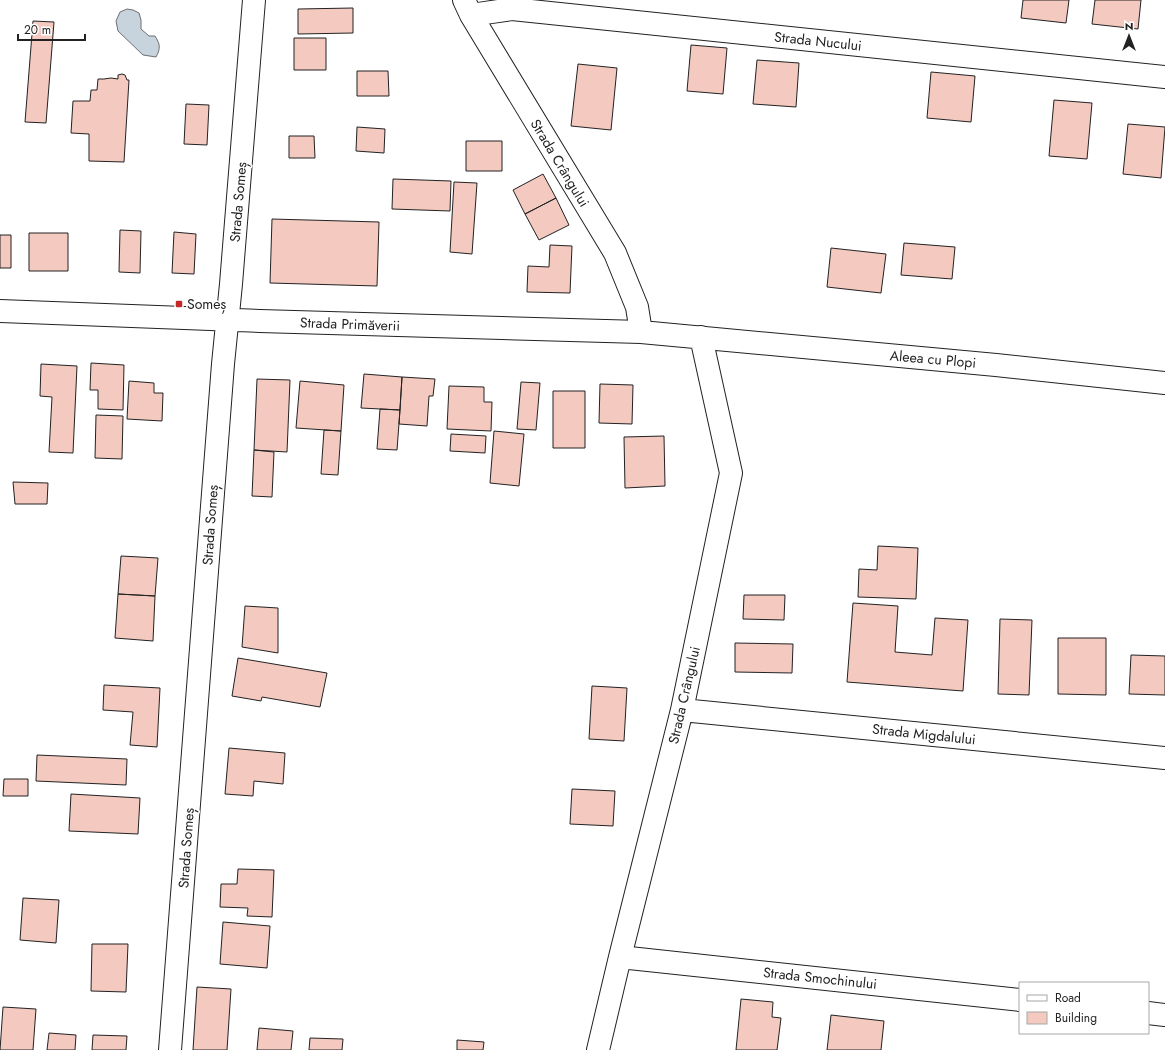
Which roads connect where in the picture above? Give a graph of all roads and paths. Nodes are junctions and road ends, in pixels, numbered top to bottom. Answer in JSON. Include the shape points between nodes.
{"nodes":[{"id":1,"x":254,"y":0,"type":"edge"},
{"id":2,"x":468,"y":8,"type":"edge"},
{"id":3,"x":1165,"y":77,"type":"edge"},
{"id":4,"x":0,"y":311,"type":"edge"},
{"id":5,"x":227,"y":320,"type":"junction"},
{"id":6,"x":641,"y":332,"type":"junction"},
{"id":7,"x":701,"y":337,"type":"junction"},
{"id":8,"x":1165,"y":383,"type":"edge"},
{"id":9,"x":682,"y":710,"type":"junction"},
{"id":10,"x":1165,"y":758,"type":"edge"},
{"id":11,"x":620,"y":957,"type":"junction"},
{"id":12,"x":1019,"y":1000,"type":"edge"},
{"id":13,"x":1149,"y":1013,"type":"edge"},
{"id":14,"x":1165,"y":1015,"type":"edge"},
{"id":15,"x":170,"y":1050,"type":"edge"},
{"id":16,"x":598,"y":1050,"type":"edge"}],
"edges":[{"from":1,"to":5,"type":"street","name":"Strada Someș"},
{"from":2,"to":3,"type":"street","name":"Strada Nucului","via":[[512,9]]},
{"from":2,"to":6,"type":"street","name":"Strada Crângului","via":[[615,253],[637,307]]},
{"from":4,"to":5,"type":"street","name":"Strada Primăverii"},
{"from":5,"to":6,"type":"street","name":"Strada Primăverii"},
{"from":5,"to":15,"type":"street","name":"Strada Someș"},
{"from":6,"to":7,"type":"street","name":"Strada Primăverii"},
{"from":7,"to":8,"type":"street","name":"Aleea cu Plopi"},
{"from":7,"to":9,"type":"street","name":"Strada Crângului","via":[[731,473]]},
{"from":9,"to":10,"type":"street","name":"Strada Migdalului"},
{"from":9,"to":11,"type":"street","name":"Strada Crângului"},
{"from":11,"to":12,"type":"street","name":"Strada Smochinului"},
{"from":11,"to":16,"type":"street","name":"Strada Crângului"},
{"from":13,"to":14,"type":"street"}]}
